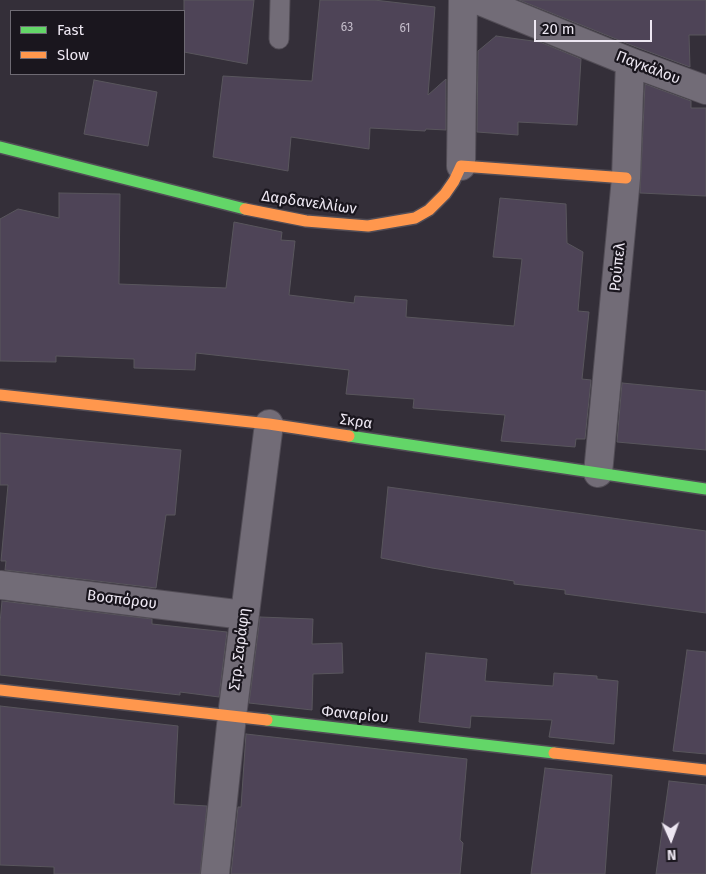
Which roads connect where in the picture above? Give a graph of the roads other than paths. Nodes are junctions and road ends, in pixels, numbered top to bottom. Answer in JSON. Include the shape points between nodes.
{"nodes":[{"id":1,"x":280,"y":0,"type":"edge"},
{"id":2,"x":463,"y":0,"type":"edge"},
{"id":3,"x":478,"y":0,"type":"edge"},
{"id":4,"x":279,"y":39,"type":"dead end"},
{"id":5,"x":630,"y":62,"type":"junction"},
{"id":6,"x":706,"y":90,"type":"edge"},
{"id":7,"x":0,"y":147,"type":"edge"},
{"id":8,"x":461,"y":166,"type":"junction"},
{"id":9,"x":626,"y":178,"type":"junction"},
{"id":10,"x":0,"y":395,"type":"edge"},
{"id":11,"x":269,"y":424,"type":"junction"},
{"id":12,"x":598,"y":472,"type":"junction"},
{"id":13,"x":706,"y":489,"type":"edge"},
{"id":14,"x":0,"y":585,"type":"edge"},
{"id":15,"x":244,"y":615,"type":"junction"},
{"id":16,"x":0,"y":690,"type":"edge"},
{"id":17,"x":232,"y":716,"type":"junction"},
{"id":18,"x":706,"y":770,"type":"edge"},
{"id":19,"x":215,"y":874,"type":"edge"}],
"edges":[{"from":1,"to":4,"type":"lane"},
{"from":2,"to":8,"type":"street"},
{"from":3,"to":5,"type":"street","name":"Παγκάλου"},
{"from":5,"to":6,"type":"street","name":"Παγκάλου"},
{"from":5,"to":9,"type":"street","name":"Ρούπελ"},
{"from":7,"to":8,"type":"street","name":"Δαρδανελλίων","via":[[254,211],[306,221],[368,226],[415,218],[429,210],[454,182]]},
{"from":8,"to":9,"type":"street"},
{"from":9,"to":12,"type":"street","name":"Ρούπελ"},
{"from":10,"to":11,"type":"street","name":"Σκρα"},
{"from":11,"to":12,"type":"street","name":"Σκρα"},
{"from":11,"to":15,"type":"street","name":"Στρ. Σαράφη"},
{"from":12,"to":13,"type":"street","name":"Σκρα"},
{"from":14,"to":15,"type":"street","name":"Βοσπόρου"},
{"from":15,"to":17,"type":"street","name":"Στρ. Σαράφη"},
{"from":16,"to":17,"type":"street","name":"Φαναρίου"},
{"from":17,"to":18,"type":"street","name":"Φαναρίου"},
{"from":17,"to":19,"type":"street","name":"Στρ. Σαράφη"}]}
